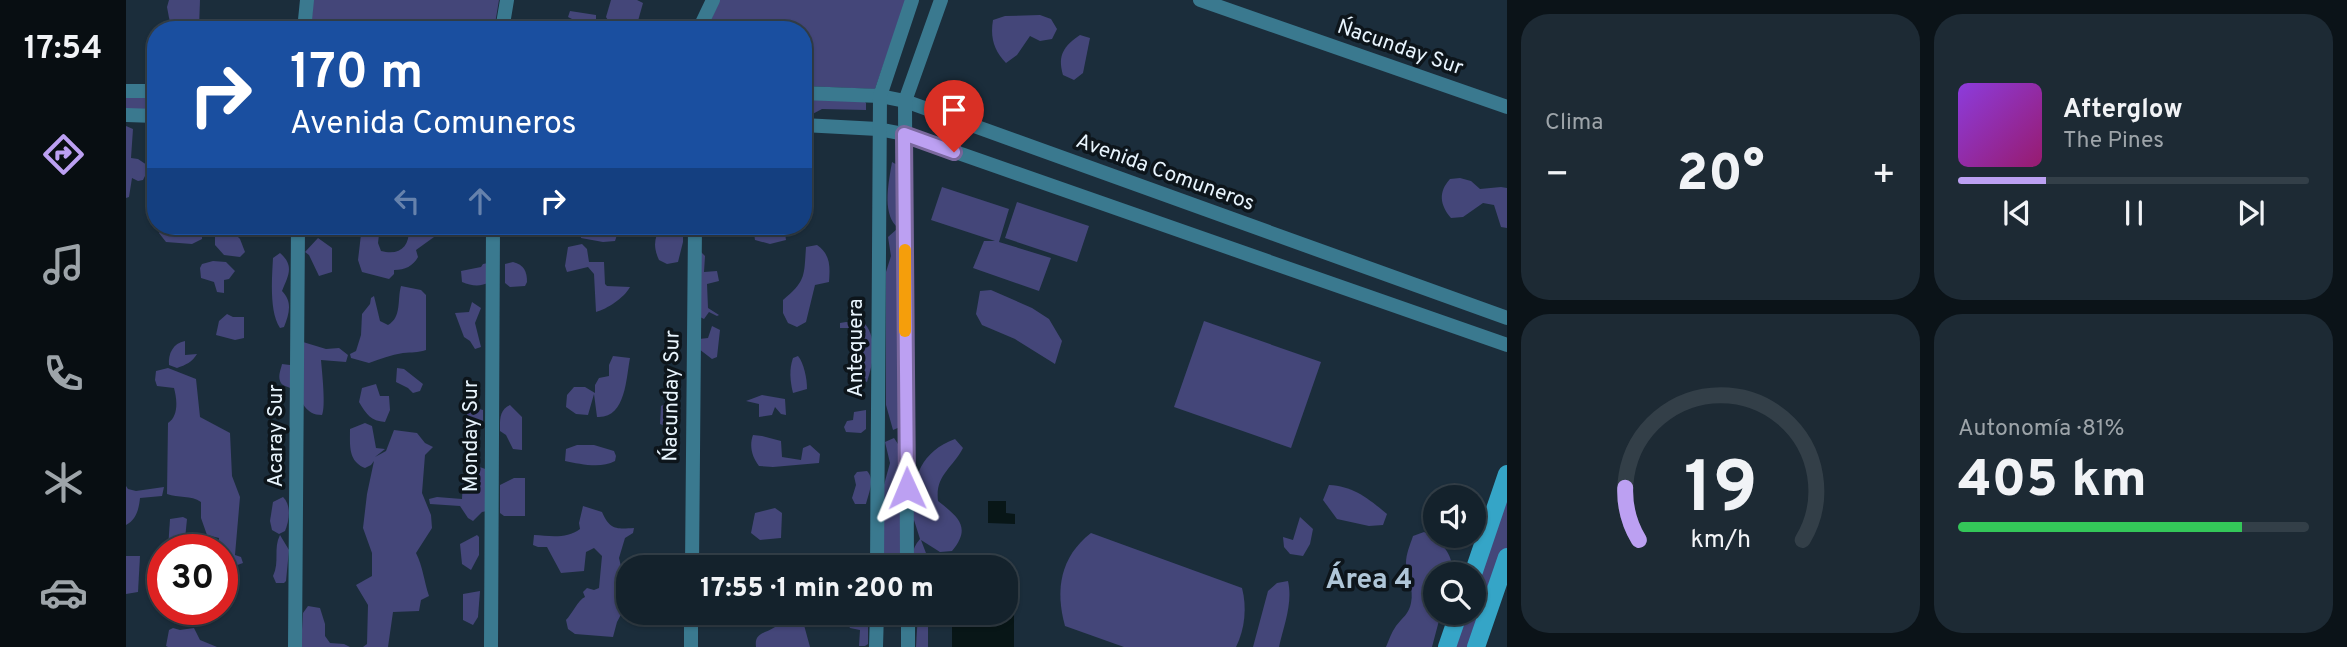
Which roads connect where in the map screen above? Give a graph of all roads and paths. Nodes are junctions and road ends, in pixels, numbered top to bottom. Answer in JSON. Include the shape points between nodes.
{"nodes":[{"id":1,"x":306,"y":0,"type":"edge"},
{"id":2,"x":507,"y":0,"type":"edge"},
{"id":3,"x":713,"y":0,"type":"edge"},
{"id":4,"x":912,"y":0,"type":"edge"},
{"id":5,"x":941,"y":0,"type":"edge"},
{"id":6,"x":1200,"y":0,"type":"edge"},
{"id":7,"x":305,"y":21,"type":"edge"},
{"id":8,"x":504,"y":21,"type":"edge"},
{"id":9,"x":703,"y":21,"type":"edge"},
{"id":10,"x":126,"y":90,"type":"edge"},
{"id":11,"x":147,"y":91,"type":"edge"},
{"id":12,"x":812,"y":93,"type":"edge"},
{"id":13,"x":880,"y":96,"type":"junction"},
{"id":14,"x":905,"y":102,"type":"junction"},
{"id":15,"x":1507,"y":107,"type":"edge"},
{"id":16,"x":126,"y":115,"type":"edge"},
{"id":17,"x":147,"y":116,"type":"edge"},
{"id":18,"x":812,"y":125,"type":"edge"},
{"id":19,"x":878,"y":129,"type":"junction"},
{"id":20,"x":904,"y":134,"type":"junction"},
{"id":21,"x":298,"y":235,"type":"edge"},
{"id":22,"x":493,"y":235,"type":"edge"},
{"id":23,"x":695,"y":235,"type":"edge"},
{"id":24,"x":1507,"y":318,"type":"edge"},
{"id":25,"x":1507,"y":345,"type":"edge"},
{"id":26,"x":1507,"y":474,"type":"edge"},
{"id":27,"x":692,"y":555,"type":"edge"},
{"id":28,"x":877,"y":555,"type":"edge"},
{"id":29,"x":907,"y":555,"type":"edge"},
{"id":30,"x":1507,"y":557,"type":"edge"},
{"id":31,"x":1477,"y":562,"type":"edge"},
{"id":32,"x":691,"y":625,"type":"edge"},
{"id":33,"x":877,"y":625,"type":"edge"},
{"id":34,"x":908,"y":625,"type":"edge"},
{"id":35,"x":1455,"y":625,"type":"edge"},
{"id":36,"x":295,"y":647,"type":"edge"},
{"id":37,"x":491,"y":647,"type":"edge"},
{"id":38,"x":691,"y":647,"type":"edge"},
{"id":39,"x":877,"y":647,"type":"edge"},
{"id":40,"x":908,"y":647,"type":"edge"},
{"id":41,"x":1447,"y":647,"type":"edge"},
{"id":42,"x":1476,"y":647,"type":"edge"}],
"edges":[{"from":1,"to":7,"type":"street"},
{"from":2,"to":8,"type":"street"},
{"from":3,"to":9,"type":"street"},
{"from":4,"to":13,"type":"street","name":"Antequera"},
{"from":5,"to":14,"type":"street"},
{"from":6,"to":15,"type":"street","name":"Ńacunday Sur"},
{"from":10,"to":11,"type":"street"},
{"from":12,"to":13,"type":"street","name":"Avenida Comuneros"},
{"from":13,"to":14,"type":"street","name":"Avenida Comuneros"},
{"from":13,"to":19,"type":"street","name":"Antequera"},
{"from":14,"to":20,"type":"street"},
{"from":14,"to":24,"type":"street","name":"Avenida Comuneros"},
{"from":16,"to":17,"type":"street"},
{"from":18,"to":19,"type":"street"},
{"from":19,"to":20,"type":"street"},
{"from":19,"to":28,"type":"street","name":"Antequera"},
{"from":20,"to":25,"type":"street"},
{"from":20,"to":29,"type":"street"},
{"from":21,"to":36,"type":"street","name":"Acaray Sur"},
{"from":22,"to":37,"type":"street","name":"Monday Sur"},
{"from":23,"to":27,"type":"street","name":"Ńacunday Sur"},
{"from":26,"to":31,"type":"main road"},
{"from":30,"to":42,"type":"main road"},
{"from":32,"to":38,"type":"street"},
{"from":33,"to":39,"type":"street"},
{"from":34,"to":40,"type":"street"},
{"from":35,"to":41,"type":"main road"}]}
